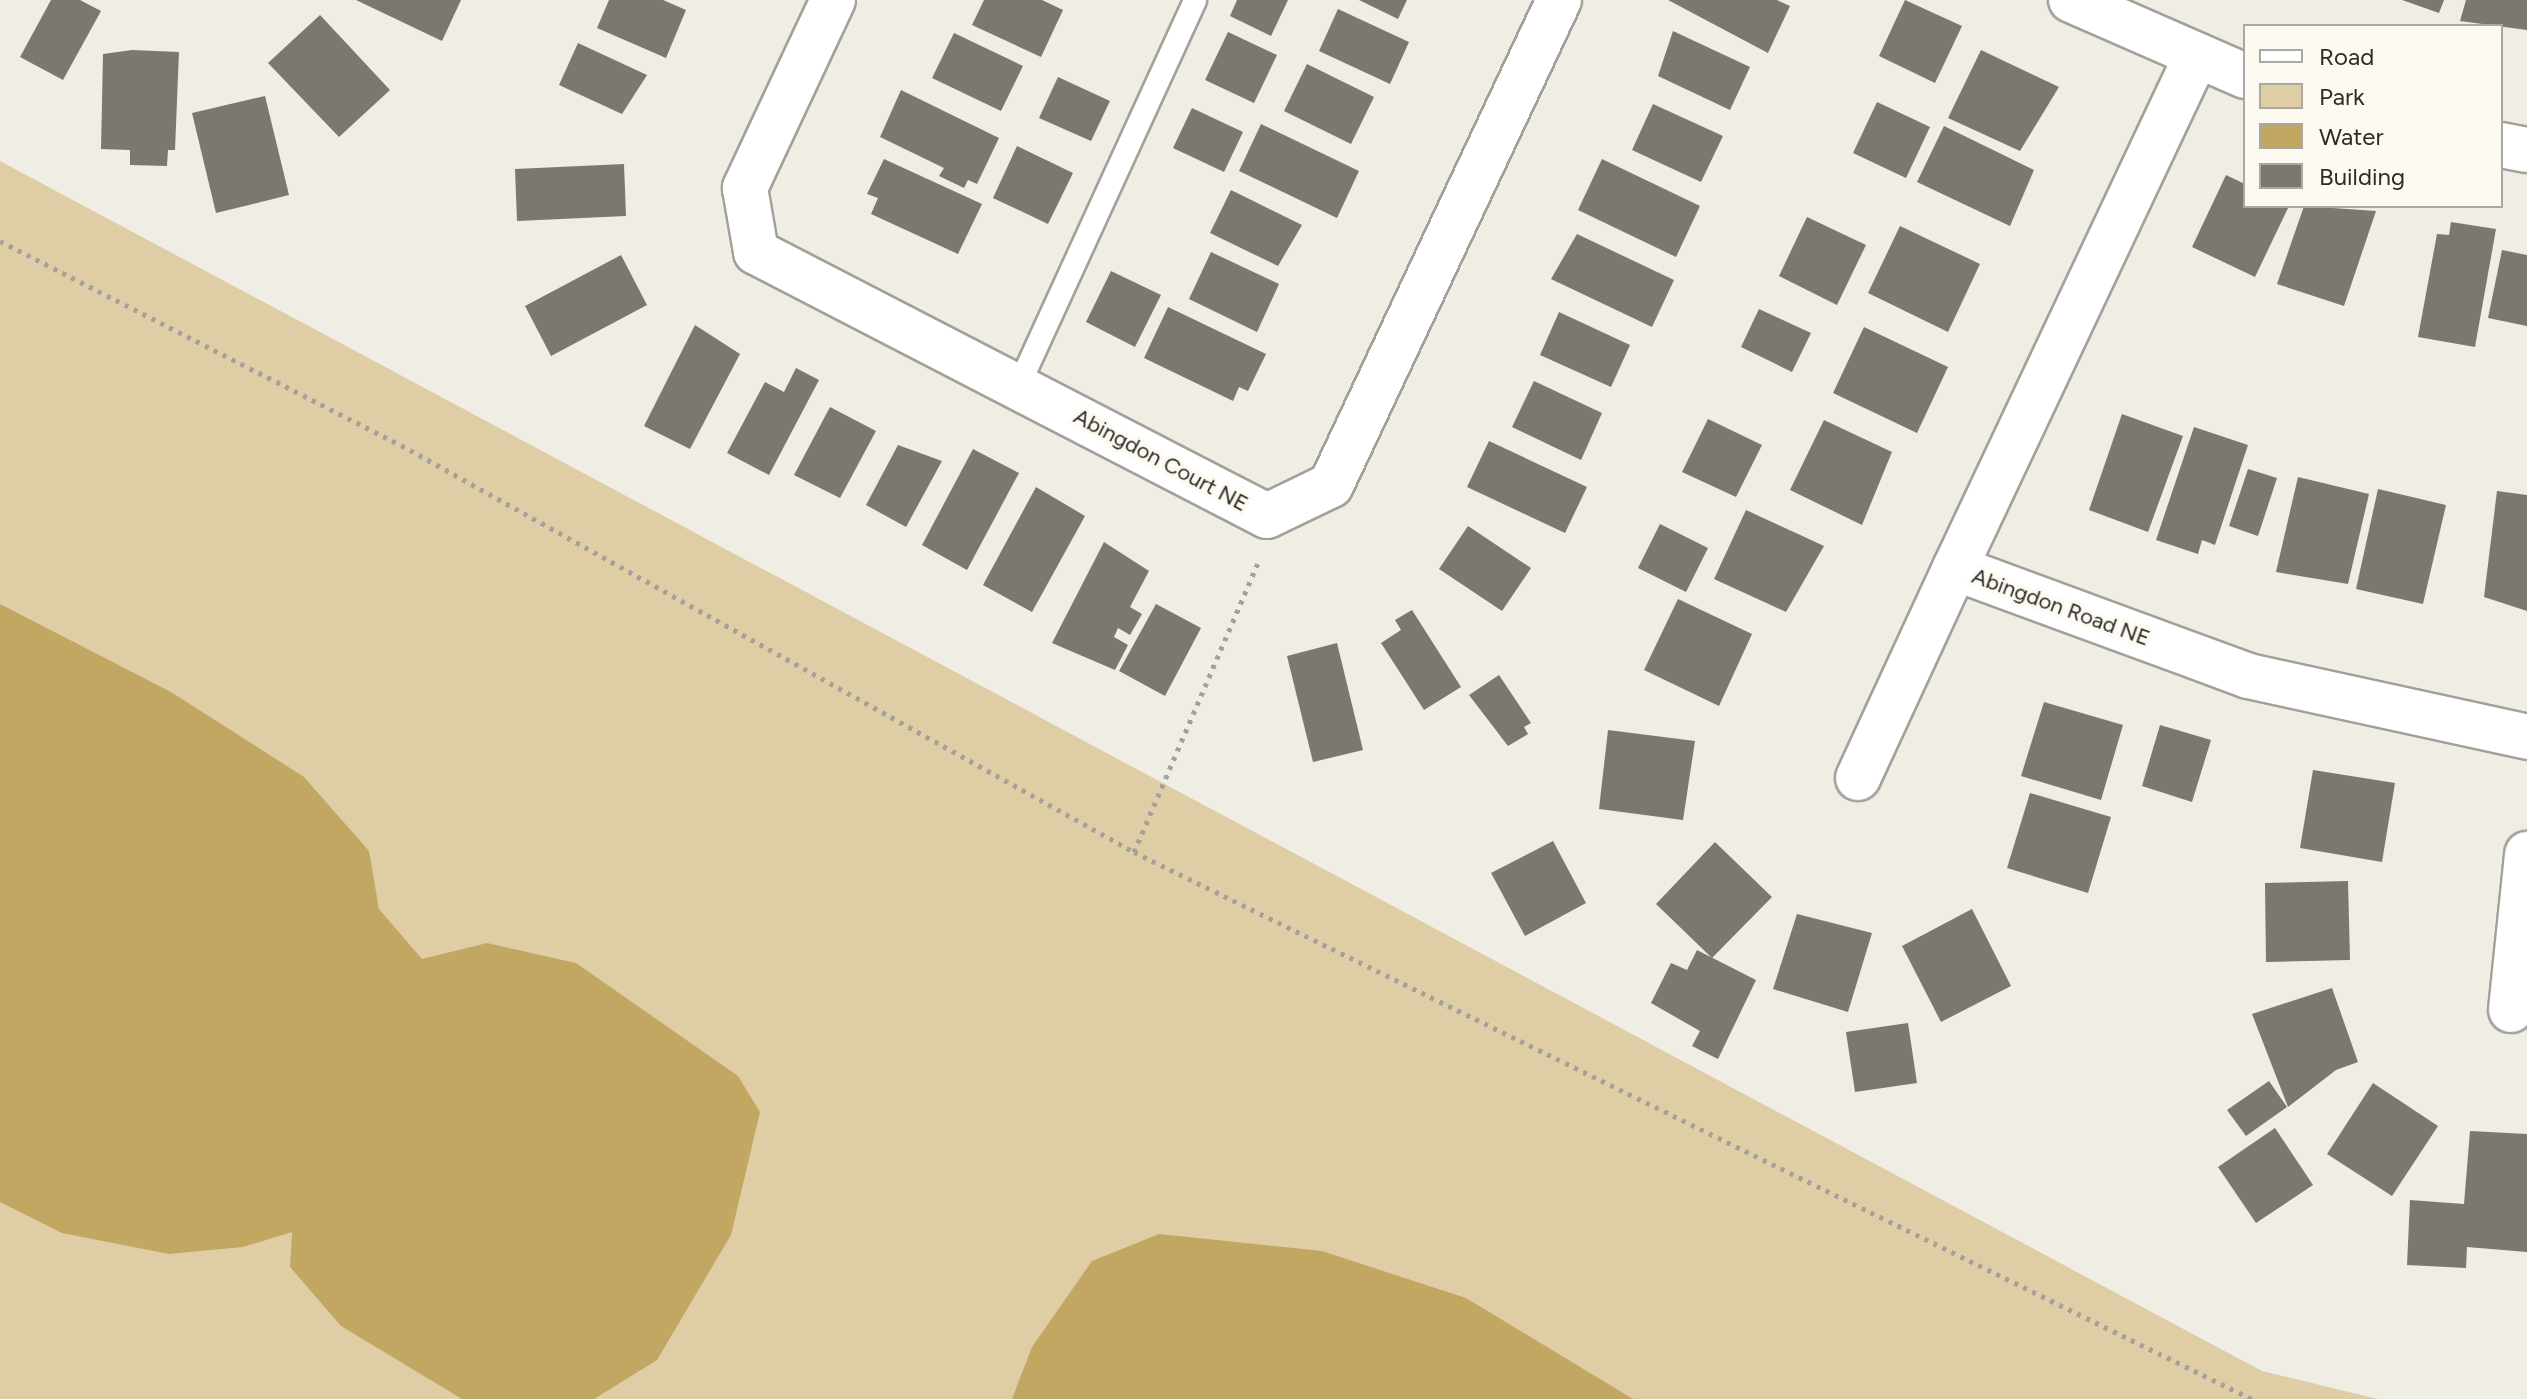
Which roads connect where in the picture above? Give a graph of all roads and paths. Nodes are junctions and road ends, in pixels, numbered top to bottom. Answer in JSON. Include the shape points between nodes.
{"nodes":[{"id":1,"x":833,"y":0,"type":"edge"},
{"id":2,"x":1195,"y":0,"type":"edge"},
{"id":3,"x":1559,"y":0,"type":"edge"},
{"id":4,"x":2071,"y":0,"type":"edge"},
{"id":5,"x":2195,"y":59,"type":"junction"},
{"id":6,"x":2243,"y":75,"type":"edge"},
{"id":7,"x":2503,"y":145,"type":"edge"},
{"id":8,"x":2527,"y":150,"type":"edge"},
{"id":9,"x":0,"y":241,"type":"edge"},
{"id":10,"x":1019,"y":385,"type":"junction"},
{"id":11,"x":1267,"y":516,"type":"junction"},
{"id":12,"x":1955,"y":568,"type":"junction"},
{"id":13,"x":2527,"y":737,"type":"edge"},
{"id":14,"x":1858,"y":778,"type":"dead end"},
{"id":15,"x":1134,"y":852,"type":"junction"},
{"id":16,"x":2527,"y":854,"type":"edge"},
{"id":17,"x":2511,"y":1010,"type":"dead end"},
{"id":18,"x":2252,"y":1399,"type":"edge"}],
"edges":[{"from":1,"to":10,"type":"street","name":"Abingdon Court NE","via":[[745,188],[756,252]]},
{"from":2,"to":10,"type":"lane"},
{"from":3,"to":11,"type":"street","name":"Abingdon Court NE","via":[[1331,485]]},
{"from":4,"to":5,"type":"street"},
{"from":5,"to":6,"type":"street"},
{"from":5,"to":12,"type":"street","name":"Abingdon Road NE"},
{"from":7,"to":8,"type":"street"},
{"from":9,"to":15,"type":"path","via":[[410,450]]},
{"from":10,"to":11,"type":"street","name":"Abingdon Court NE"},
{"from":11,"to":15,"type":"path","via":[[1252,589]]},
{"from":12,"to":13,"type":"street","name":"Abingdon Road NE","via":[[2248,676]]},
{"from":12,"to":14,"type":"street"},
{"from":15,"to":18,"type":"path"},
{"from":16,"to":17,"type":"street"}]}
